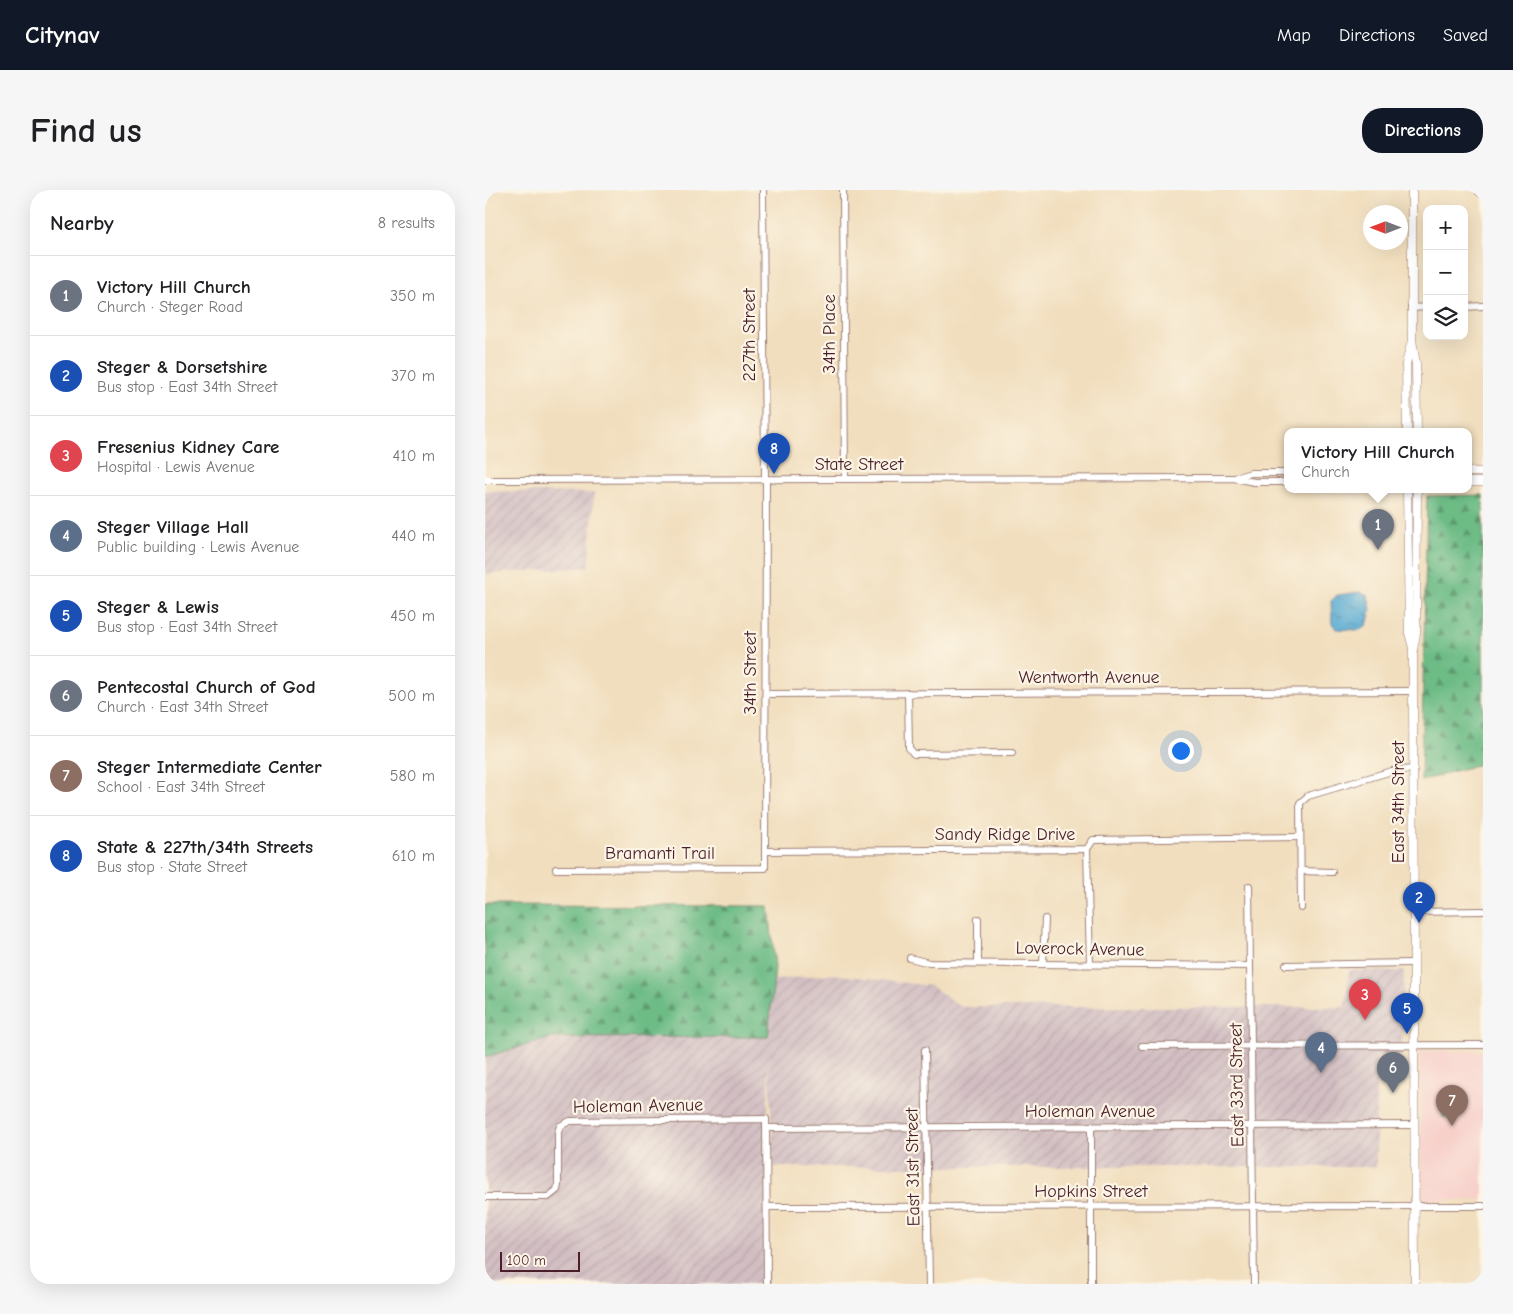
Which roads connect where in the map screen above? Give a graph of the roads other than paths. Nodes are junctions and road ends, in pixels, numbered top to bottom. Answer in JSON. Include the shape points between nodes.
{"nodes":[{"id":1,"x":763,"y":190,"type":"edge"},
{"id":2,"x":843,"y":190,"type":"edge"},
{"id":3,"x":1412,"y":190,"type":"edge"},
{"id":4,"x":1468,"y":306,"type":"edge"},
{"id":5,"x":1483,"y":306,"type":"edge"},
{"id":6,"x":1411,"y":308,"type":"junction"},
{"id":7,"x":1423,"y":308,"type":"edge"},
{"id":8,"x":1412,"y":340,"type":"junction"},
{"id":9,"x":1407,"y":428,"type":"edge"},
{"id":10,"x":1417,"y":428,"type":"edge"},
{"id":11,"x":1284,"y":473,"type":"edge"},
{"id":12,"x":1234,"y":478,"type":"junction"},
{"id":13,"x":765,"y":479,"type":"junction"},
{"id":14,"x":845,"y":479,"type":"junction"},
{"id":15,"x":485,"y":480,"type":"edge"},
{"id":16,"x":1284,"y":482,"type":"edge"},
{"id":17,"x":1407,"y":493,"type":"edge"},
{"id":18,"x":1417,"y":493,"type":"edge"},
{"id":19,"x":1413,"y":650,"type":"junction"},
{"id":20,"x":1413,"y":691,"type":"junction"},
{"id":21,"x":908,"y":693,"type":"junction"},
{"id":22,"x":765,"y":694,"type":"junction"},
{"id":23,"x":1012,"y":753,"type":"dead end"},
{"id":24,"x":1413,"y":769,"type":"junction"},
{"id":25,"x":1300,"y":837,"type":"junction"},
{"id":26,"x":1087,"y":849,"type":"junction"},
{"id":27,"x":765,"y":851,"type":"junction"},
{"id":28,"x":765,"y":868,"type":"joint"},
{"id":29,"x":556,"y":869,"type":"dead end"},
{"id":30,"x":1301,"y":871,"type":"junction"},
{"id":31,"x":1332,"y":872,"type":"dead end"},
{"id":32,"x":1249,"y":886,"type":"dead end"},
{"id":33,"x":1301,"y":908,"type":"dead end"},
{"id":34,"x":1483,"y":911,"type":"edge"},
{"id":35,"x":1414,"y":912,"type":"junction"},
{"id":36,"x":978,"y":919,"type":"dead end"},
{"id":37,"x":1045,"y":919,"type":"dead end"},
{"id":38,"x":910,"y":958,"type":"dead end"},
{"id":39,"x":979,"y":963,"type":"junction"},
{"id":40,"x":1043,"y":963,"type":"junction"},
{"id":41,"x":1414,"y":963,"type":"junction"},
{"id":42,"x":1090,"y":964,"type":"junction"},
{"id":43,"x":1286,"y":965,"type":"dead end"},
{"id":44,"x":1251,"y":966,"type":"junction"},
{"id":45,"x":1251,"y":1044,"type":"junction"},
{"id":46,"x":1414,"y":1045,"type":"junction"},
{"id":47,"x":1483,"y":1045,"type":"edge"},
{"id":48,"x":1142,"y":1046,"type":"dead end"},
{"id":49,"x":925,"y":1050,"type":"dead end"},
{"id":50,"x":1414,"y":1125,"type":"junction"},
{"id":51,"x":1091,"y":1126,"type":"junction"},
{"id":52,"x":1253,"y":1126,"type":"junction"},
{"id":53,"x":928,"y":1127,"type":"junction"},
{"id":54,"x":766,"y":1128,"type":"junction"},
{"id":55,"x":485,"y":1197,"type":"edge"},
{"id":56,"x":1091,"y":1206,"type":"junction"},
{"id":57,"x":1253,"y":1206,"type":"junction"},
{"id":58,"x":1415,"y":1206,"type":"junction"},
{"id":59,"x":1483,"y":1206,"type":"edge"},
{"id":60,"x":767,"y":1207,"type":"junction"},
{"id":61,"x":928,"y":1207,"type":"junction"},
{"id":62,"x":767,"y":1284,"type":"edge"},
{"id":63,"x":929,"y":1284,"type":"edge"},
{"id":64,"x":1091,"y":1284,"type":"edge"},
{"id":65,"x":1254,"y":1284,"type":"edge"},
{"id":66,"x":1415,"y":1284,"type":"edge"}],
"edges":[{"from":1,"to":13,"type":"street","name":"227th Street"},
{"from":2,"to":14,"type":"street","name":"34th Place"},
{"from":3,"to":6,"type":"street"},
{"from":4,"to":5,"type":"street"},
{"from":6,"to":7,"type":"street"},
{"from":6,"to":8,"type":"street"},
{"from":8,"to":9,"type":"street","via":[[1406,364]]},
{"from":8,"to":10,"type":"street","via":[[1416,364]]},
{"from":11,"to":12,"type":"street","name":"State Street","via":[[1251,473]]},
{"from":12,"to":14,"type":"street","name":"State Street"},
{"from":12,"to":16,"type":"street","name":"State Street"},
{"from":13,"to":14,"type":"street","name":"State Street"},
{"from":13,"to":15,"type":"street","name":"State Street"},
{"from":13,"to":22,"type":"street","name":"34th Street"},
{"from":17,"to":19,"type":"street","via":[[1409,633]]},
{"from":18,"to":19,"type":"street","via":[[1416,634]]},
{"from":19,"to":20,"type":"street","name":"East 34th Street"},
{"from":20,"to":21,"type":"street","name":"Wentworth Avenue"},
{"from":20,"to":24,"type":"street","name":"East 34th Street"},
{"from":21,"to":22,"type":"street","name":"Wentworth Avenue"},
{"from":21,"to":23,"type":"street","via":[[909,748],[914,754]]},
{"from":22,"to":27,"type":"street","name":"34th Street"},
{"from":24,"to":25,"type":"street","via":[[1392,771],[1308,796],[1300,803]]},
{"from":24,"to":35,"type":"street","name":"East 34th Street"},
{"from":25,"to":26,"type":"street","name":"Sandy Ridge Drive","via":[[1093,840]]},
{"from":25,"to":30,"type":"street"},
{"from":26,"to":27,"type":"street","name":"Sandy Ridge Drive"},
{"from":26,"to":42,"type":"street"},
{"from":27,"to":28,"type":"street","name":"34th Street"},
{"from":28,"to":29,"type":"street","name":"Bramanti Trail"},
{"from":30,"to":31,"type":"street"},
{"from":30,"to":33,"type":"street"},
{"from":32,"to":44,"type":"street","name":"East 33rd Street"},
{"from":34,"to":35,"type":"street"},
{"from":35,"to":41,"type":"street","name":"East 34th Street"},
{"from":36,"to":39,"type":"street"},
{"from":37,"to":40,"type":"street"},
{"from":38,"to":39,"type":"street","name":"Loverock Avenue","via":[[929,964]]},
{"from":39,"to":40,"type":"street","name":"Loverock Avenue"},
{"from":40,"to":42,"type":"street","name":"Loverock Avenue"},
{"from":41,"to":43,"type":"street"},
{"from":41,"to":46,"type":"street","name":"East 34th Street"},
{"from":42,"to":44,"type":"street","name":"Loverock Avenue"},
{"from":44,"to":45,"type":"street","name":"East 33rd Street"},
{"from":45,"to":46,"type":"street"},
{"from":45,"to":48,"type":"street"},
{"from":45,"to":52,"type":"street","name":"East 33rd Street"},
{"from":46,"to":47,"type":"street"},
{"from":46,"to":50,"type":"street","name":"East 34th Street"},
{"from":49,"to":53,"type":"street","name":"East 31st Street"},
{"from":50,"to":52,"type":"street","name":"Holeman Avenue"},
{"from":50,"to":58,"type":"street","name":"East 34th Street"},
{"from":51,"to":52,"type":"street","name":"Holeman Avenue"},
{"from":51,"to":53,"type":"street","name":"Holeman Avenue"},
{"from":51,"to":56,"type":"street"},
{"from":52,"to":57,"type":"street","name":"East 33rd Street"},
{"from":53,"to":54,"type":"street","name":"Holeman Avenue"},
{"from":53,"to":61,"type":"street","name":"East 31st Street"},
{"from":54,"to":55,"type":"street","name":"Holeman Avenue","via":[[766,1119],[570,1121],[560,1126],[558,1132],[558,1185],[553,1194],[548,1197]]},
{"from":54,"to":60,"type":"street"},
{"from":56,"to":57,"type":"street","name":"Hopkins Street"},
{"from":56,"to":61,"type":"street","name":"Hopkins Street"},
{"from":56,"to":64,"type":"street"},
{"from":57,"to":58,"type":"street","name":"Hopkins Street"},
{"from":57,"to":65,"type":"street","name":"East 33rd Street"},
{"from":58,"to":59,"type":"street","name":"Hopkins Street"},
{"from":58,"to":66,"type":"street","name":"East 34th Street"},
{"from":60,"to":61,"type":"street","name":"Hopkins Street"},
{"from":60,"to":62,"type":"street"},
{"from":61,"to":63,"type":"street","name":"East 31st Street"}]}
